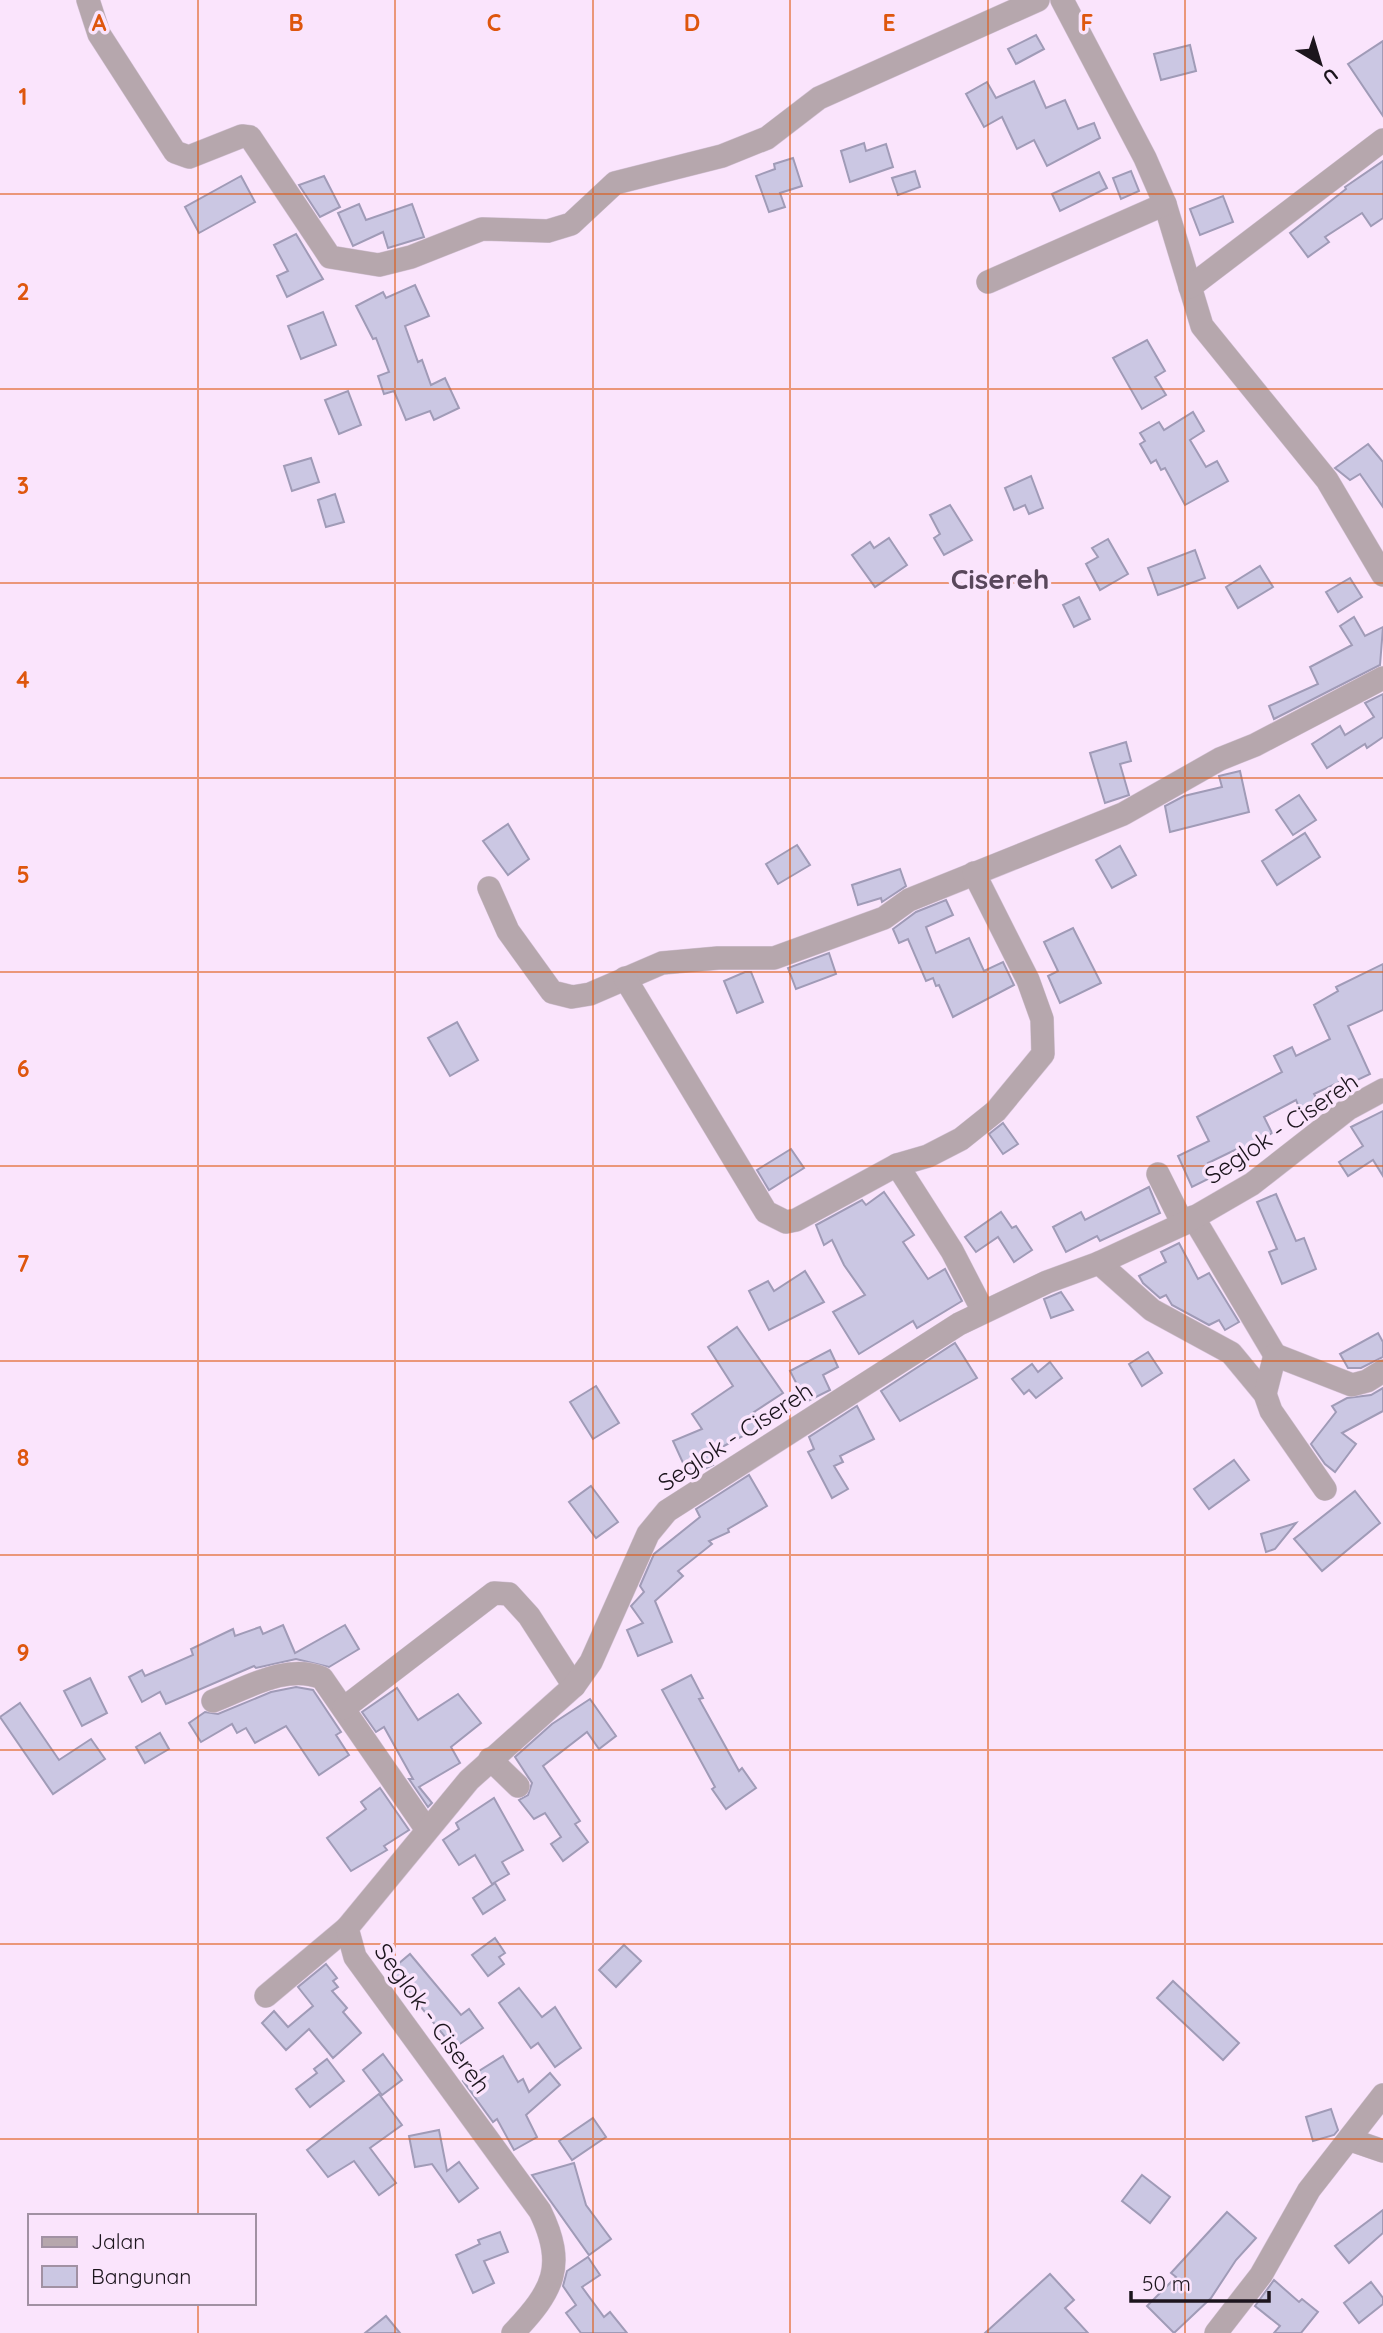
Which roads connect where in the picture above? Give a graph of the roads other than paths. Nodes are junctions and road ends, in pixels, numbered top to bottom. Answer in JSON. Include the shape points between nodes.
{"nodes":[{"id":1,"x":88,"y":0,"type":"edge"},
{"id":2,"x":1038,"y":0,"type":"edge"},
{"id":3,"x":1062,"y":0,"type":"edge"},
{"id":4,"x":1383,"y":140,"type":"edge"},
{"id":5,"x":1165,"y":204,"type":"junction"},
{"id":6,"x":988,"y":282,"type":"dead end"},
{"id":7,"x":1190,"y":287,"type":"junction"},
{"id":8,"x":1383,"y":575,"type":"edge"},
{"id":9,"x":1383,"y":678,"type":"edge"},
{"id":10,"x":974,"y":873,"type":"junction"},
{"id":11,"x":489,"y":888,"type":"dead end"},
{"id":12,"x":625,"y":978,"type":"junction"},
{"id":13,"x":1383,"y":1090,"type":"edge"},
{"id":14,"x":897,"y":1165,"type":"junction"},
{"id":15,"x":1158,"y":1174,"type":"dead end"},
{"id":16,"x":1188,"y":1220,"type":"junction"},
{"id":17,"x":1099,"y":1263,"type":"junction"},
{"id":18,"x":983,"y":1311,"type":"junction"},
{"id":19,"x":1275,"y":1355,"type":"junction"},
{"id":20,"x":1383,"y":1371,"type":"edge"},
{"id":21,"x":1265,"y":1394,"type":"junction"},
{"id":22,"x":1325,"y":1489,"type":"dead end"},
{"id":23,"x":574,"y":1686,"type":"junction"},
{"id":24,"x":213,"y":1701,"type":"dead end"},
{"id":25,"x":344,"y":1708,"type":"junction"},
{"id":26,"x":490,"y":1759,"type":"junction"},
{"id":27,"x":518,"y":1786,"type":"dead end"},
{"id":28,"x":427,"y":1830,"type":"junction"},
{"id":29,"x":347,"y":1928,"type":"junction"},
{"id":30,"x":266,"y":1996,"type":"dead end"},
{"id":31,"x":1383,"y":2095,"type":"edge"},
{"id":32,"x":1351,"y":2140,"type":"junction"},
{"id":33,"x":1383,"y":2151,"type":"edge"},
{"id":34,"x":513,"y":2333,"type":"edge"},
{"id":35,"x":1216,"y":2333,"type":"edge"}],
"edges":[{"from":1,"to":2,"type":"street","via":[[99,34],[175,152],[189,157],[250,137],[330,257],[379,265],[482,229],[548,231],[570,224],[615,183],[722,156],[767,138],[818,98]]},
{"from":3,"to":5,"type":"street"},
{"from":4,"to":7,"type":"street"},
{"from":5,"to":6,"type":"street"},
{"from":5,"to":7,"type":"street"},
{"from":7,"to":8,"type":"street","via":[[1202,326],[1327,480]]},
{"from":9,"to":10,"type":"street","via":[[1220,759],[1123,814]]},
{"from":10,"to":12,"type":"street","via":[[909,900],[884,918],[774,958],[662,963]]},
{"from":10,"to":14,"type":"street","via":[[1028,980],[1042,1019],[1043,1054],[996,1111],[961,1139]]},
{"from":11,"to":12,"type":"street","via":[[508,931],[552,992],[572,998]]},
{"from":12,"to":14,"type":"street","via":[[766,1212],[786,1222],[796,1220]]},
{"from":13,"to":16,"type":"street","name":"Seglok - Cisereh","via":[[1348,1110],[1252,1184]]},
{"from":14,"to":18,"type":"street","via":[[952,1251]]},
{"from":15,"to":16,"type":"street"},
{"from":16,"to":17,"type":"street","name":"Seglok - Cisereh"},
{"from":16,"to":19,"type":"street"},
{"from":17,"to":18,"type":"street","name":"Seglok - Cisereh"},
{"from":17,"to":21,"type":"street","via":[[1152,1310],[1231,1353]]},
{"from":18,"to":23,"type":"street","name":"Seglok - Cisereh","via":[[667,1511],[644,1541],[591,1662]]},
{"from":19,"to":20,"type":"street","via":[[1352,1385]]},
{"from":19,"to":21,"type":"street"},
{"from":21,"to":22,"type":"street","via":[[1271,1411]]},
{"from":23,"to":25,"type":"street","via":[[529,1616],[509,1594],[494,1593]]},
{"from":23,"to":26,"type":"street","name":"Seglok - Cisereh"},
{"from":24,"to":25,"type":"street","via":[[285,1674],[308,1672],[322,1678]]},
{"from":25,"to":28,"type":"street"},
{"from":26,"to":27,"type":"street"},
{"from":26,"to":28,"type":"street","name":"Seglok - Cisereh"},
{"from":28,"to":29,"type":"street","name":"Seglok - Cisereh"},
{"from":29,"to":30,"type":"street"},
{"from":29,"to":34,"type":"street","name":"Seglok - Cisereh","via":[[355,1957],[540,2211],[552,2236],[555,2266],[544,2295]]},
{"from":31,"to":32,"type":"street"},
{"from":32,"to":33,"type":"street"},
{"from":32,"to":35,"type":"street","via":[[1309,2190],[1261,2275]]}]}
